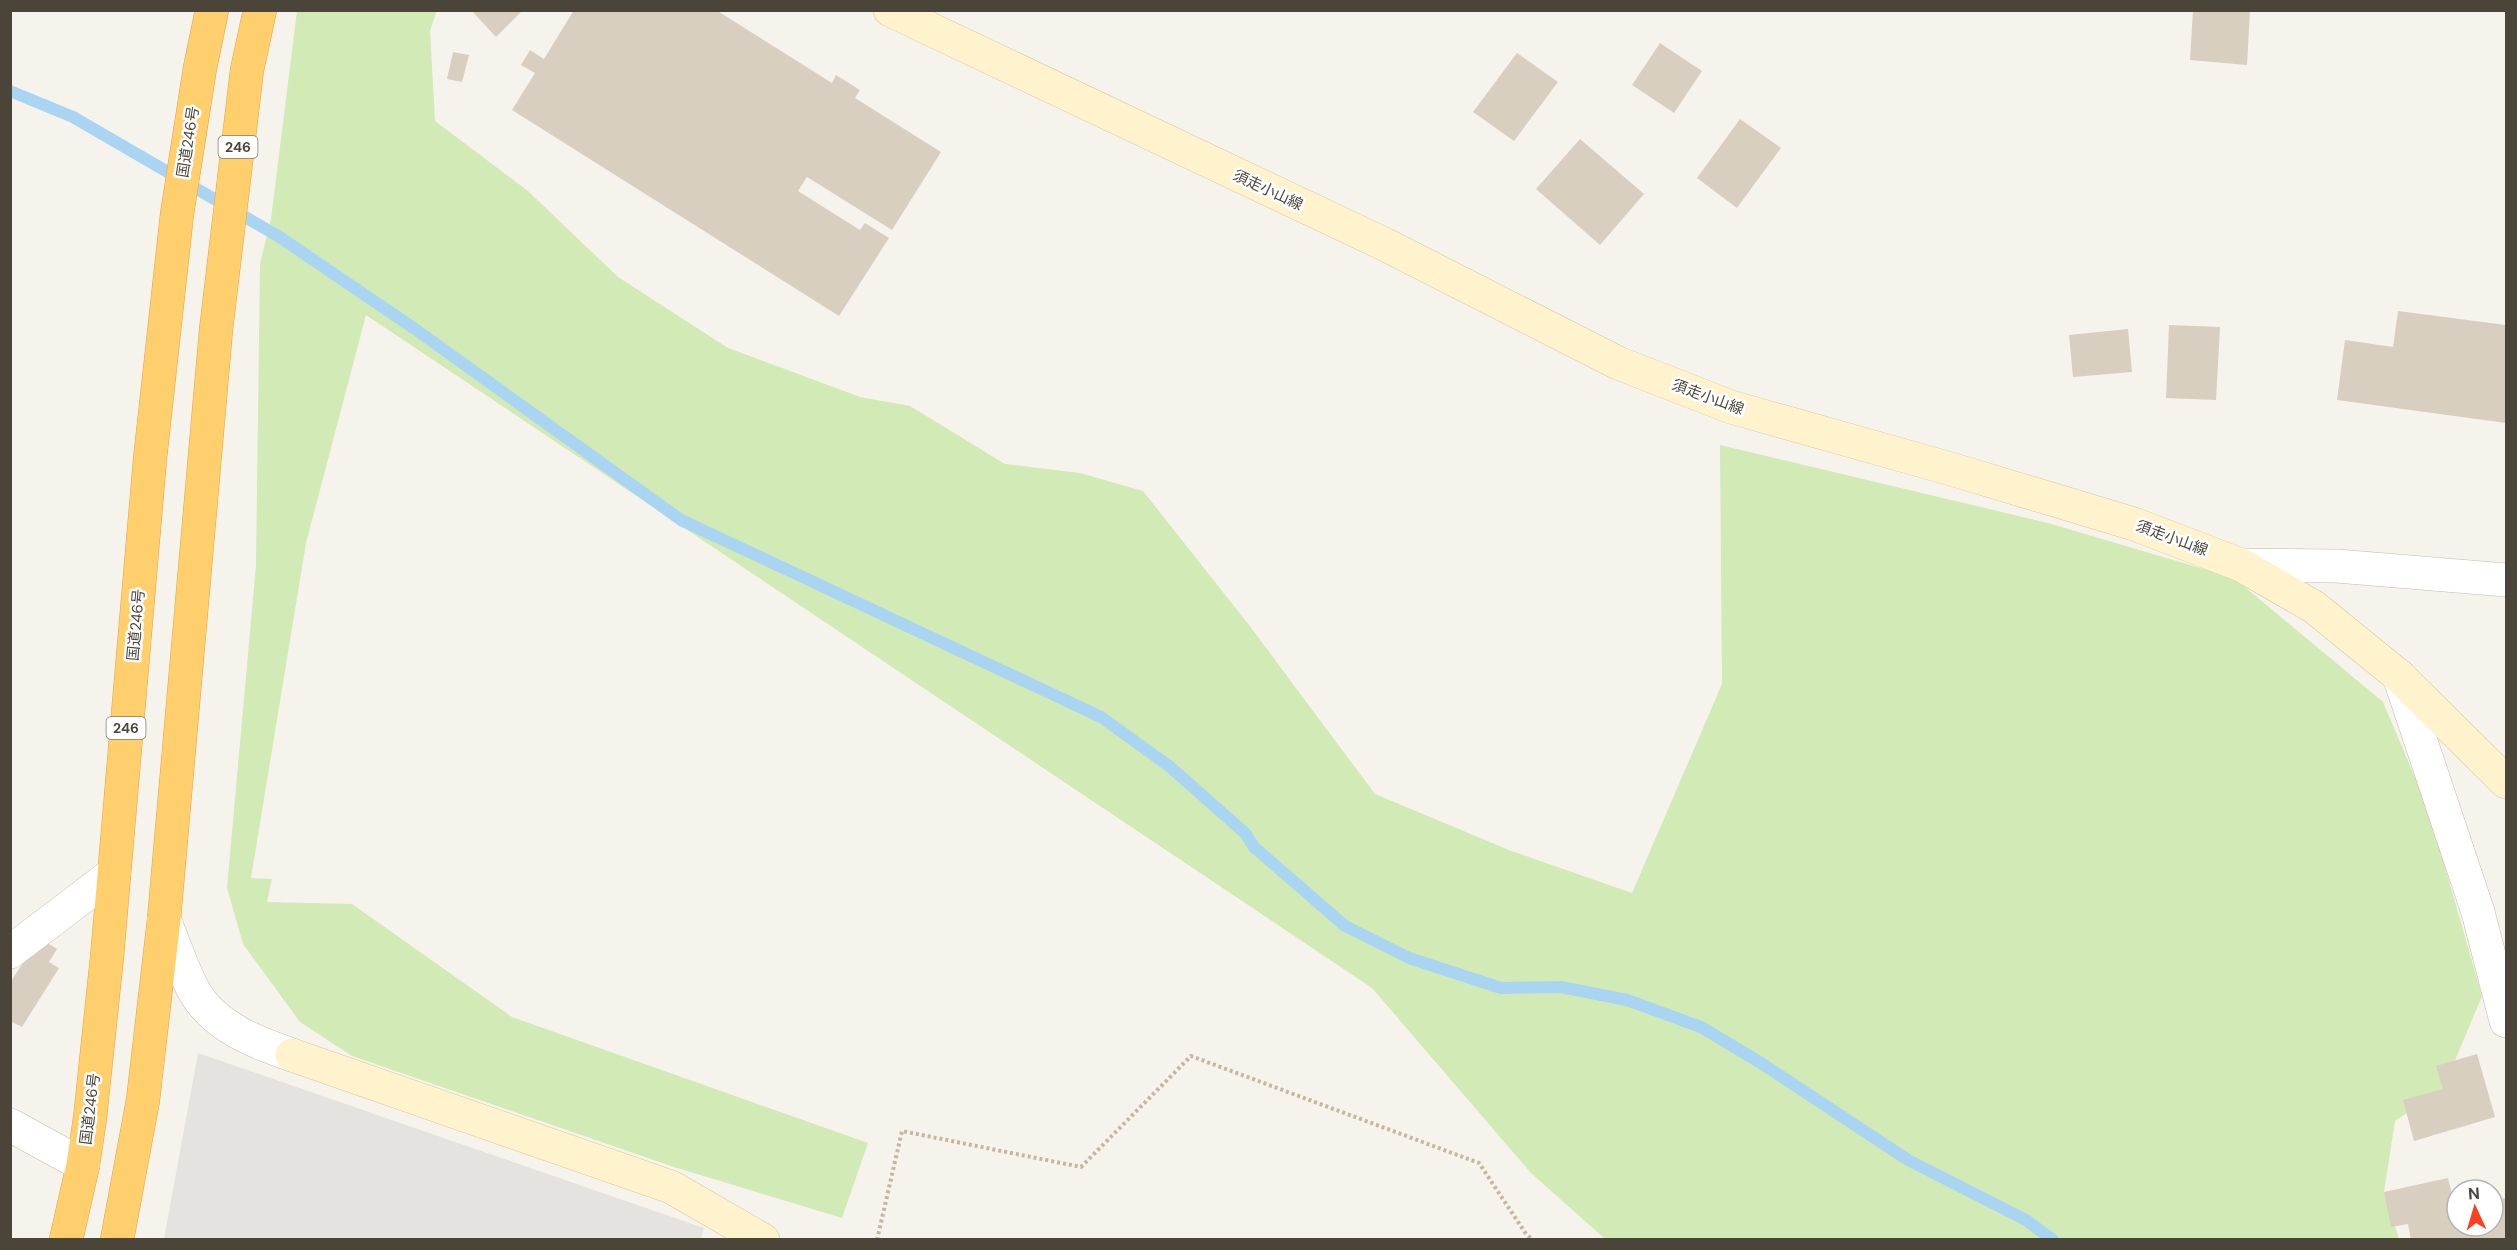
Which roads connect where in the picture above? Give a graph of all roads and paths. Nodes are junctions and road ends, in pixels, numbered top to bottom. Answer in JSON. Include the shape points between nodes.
{"nodes":[{"id":1,"x":212,"y":10,"type":"edge"},
{"id":2,"x":260,"y":10,"type":"edge"},
{"id":3,"x":890,"y":10,"type":"edge"},
{"id":4,"x":2241,"y":565,"type":"junction"},
{"id":5,"x":2506,"y":580,"type":"edge"},
{"id":6,"x":2399,"y":676,"type":"junction"},
{"id":7,"x":2506,"y":782,"type":"edge"},
{"id":8,"x":114,"y":873,"type":"junction"},
{"id":9,"x":164,"y":919,"type":"junction"},
{"id":10,"x":10,"y":952,"type":"edge"},
{"id":11,"x":2506,"y":1021,"type":"edge"},
{"id":12,"x":292,"y":1056,"type":"joint"},
{"id":13,"x":10,"y":1125,"type":"edge"},
{"id":14,"x":83,"y":1165,"type":"junction"},
{"id":15,"x":66,"y":1239,"type":"edge"},
{"id":16,"x":117,"y":1239,"type":"edge"},
{"id":17,"x":764,"y":1239,"type":"edge"},
{"id":18,"x":878,"y":1239,"type":"edge"},
{"id":19,"x":1533,"y":1239,"type":"edge"}],
"edges":[{"from":1,"to":8,"type":"highway","name":"国道246号","number":"246","via":[[177,214],[150,459]]},
{"from":2,"to":9,"type":"highway","number":"246","via":[[246,70],[216,330]]},
{"from":3,"to":4,"type":"main road","name":"須走小山線","via":[[1384,244],[1618,363],[1731,407],[2134,524]]},
{"from":4,"to":5,"type":"street","via":[[2337,566]]},
{"from":4,"to":6,"type":"main road","name":"須走小山線","via":[[2314,607]]},
{"from":6,"to":7,"type":"main road","name":"須走小山線"},
{"from":6,"to":11,"type":"street","via":[[2478,912]]},
{"from":8,"to":10,"type":"street"},
{"from":8,"to":14,"type":"highway","name":"国道246号","number":"246"},
{"from":9,"to":12,"type":"street","via":[[195,993],[212,1013],[250,1040]]},
{"from":9,"to":16,"type":"highway","number":"246","via":[[143,1100]]},
{"from":12,"to":17,"type":"main road","via":[[671,1187]]},
{"from":13,"to":14,"type":"street"},
{"from":14,"to":15,"type":"highway","name":"国道246号","number":"246"},
{"from":18,"to":19,"type":"path","via":[[902,1131],[1081,1167],[1191,1056],[1479,1163]]}]}
